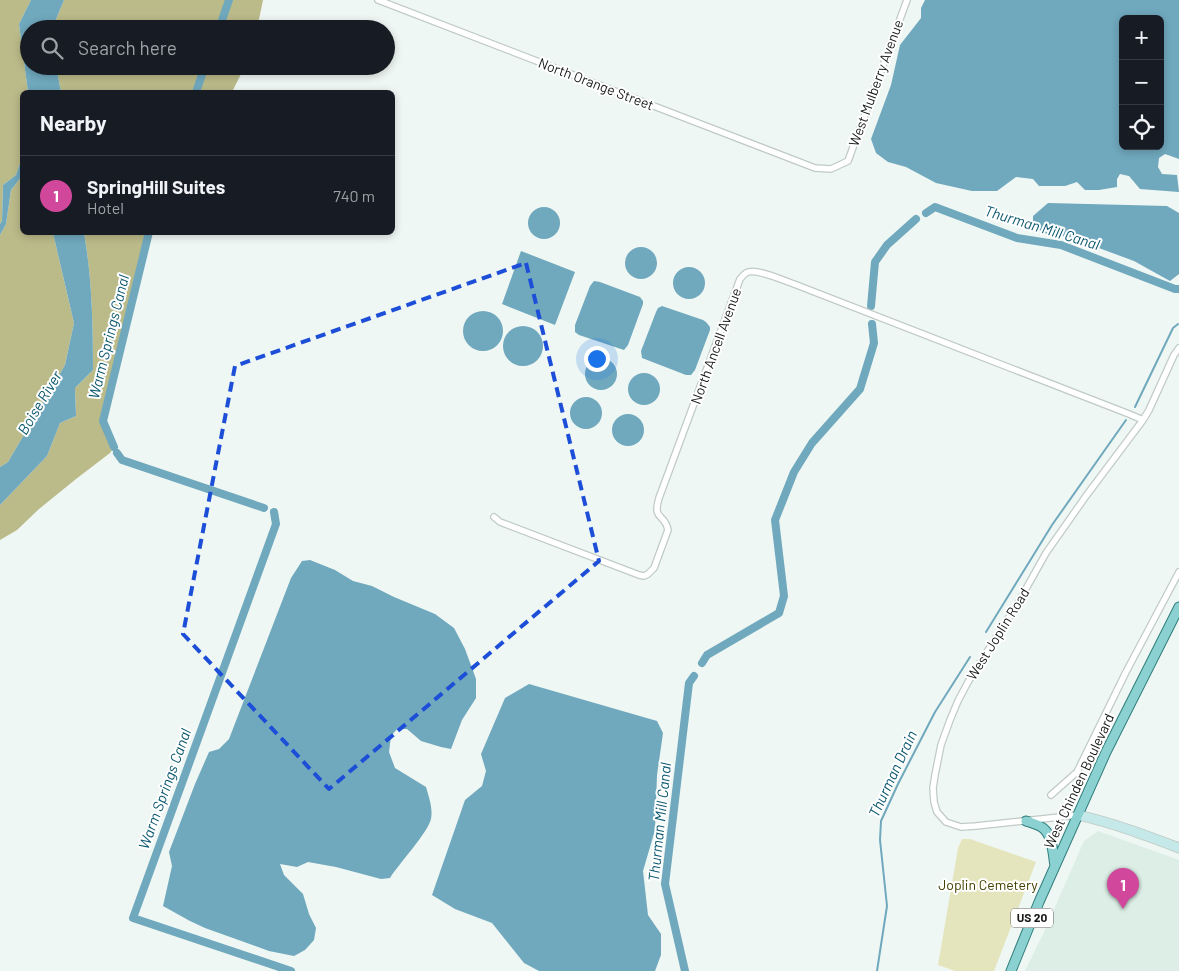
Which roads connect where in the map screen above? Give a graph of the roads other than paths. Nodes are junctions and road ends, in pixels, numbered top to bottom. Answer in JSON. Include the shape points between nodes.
{"nodes":[{"id":1,"x":378,"y":0,"type":"edge"},
{"id":2,"x":907,"y":0,"type":"edge"},
{"id":3,"x":814,"y":168,"type":"joint"},
{"id":4,"x":1179,"y":348,"type":"edge"},
{"id":5,"x":1143,"y":420,"type":"junction"},
{"id":6,"x":494,"y":517,"type":"dead end"},
{"id":7,"x":1179,"y":572,"type":"edge"},
{"id":8,"x":1179,"y":607,"type":"edge"},
{"id":9,"x":1052,"y":795,"type":"dead end"},
{"id":10,"x":1078,"y":815,"type":"junction"},
{"id":11,"x":1026,"y":821,"type":"junction"},
{"id":12,"x":1179,"y":848,"type":"edge"},
{"id":13,"x":1055,"y":866,"type":"junction"},
{"id":14,"x":1011,"y":971,"type":"edge"}],
"edges":[{"from":1,"to":3,"type":"street","name":"North Orange Street"},
{"from":2,"to":3,"type":"street","name":"West Mulberry Avenue","via":[[848,160],[831,169]]},
{"from":4,"to":5,"type":"street","name":"West Joplin Road"},
{"from":5,"to":6,"type":"street","name":"North Ancell Avenue","via":[[794,284],[752,271],[740,279],[659,498],[657,512],[668,530],[651,572],[639,575]]},
{"from":5,"to":11,"type":"street","name":"West Joplin Road","via":[[1046,553],[968,682],[941,746],[933,788],[937,812],[946,822],[961,827]]},
{"from":7,"to":9,"type":"street","via":[[1077,772]]},
{"from":8,"to":10,"type":"main road","name":"West Chinden Boulevard"},
{"from":10,"to":11,"type":"street","name":"West Joplin Road"},
{"from":10,"to":12,"type":"main road","via":[[1120,826]]},
{"from":10,"to":13,"type":"main road","name":"West Chinden Boulevard"},
{"from":11,"to":13,"type":"main road","via":[[1045,829]]},
{"from":13,"to":14,"type":"main road","name":"West Chinden Boulevard","number":"US 20"}]}
